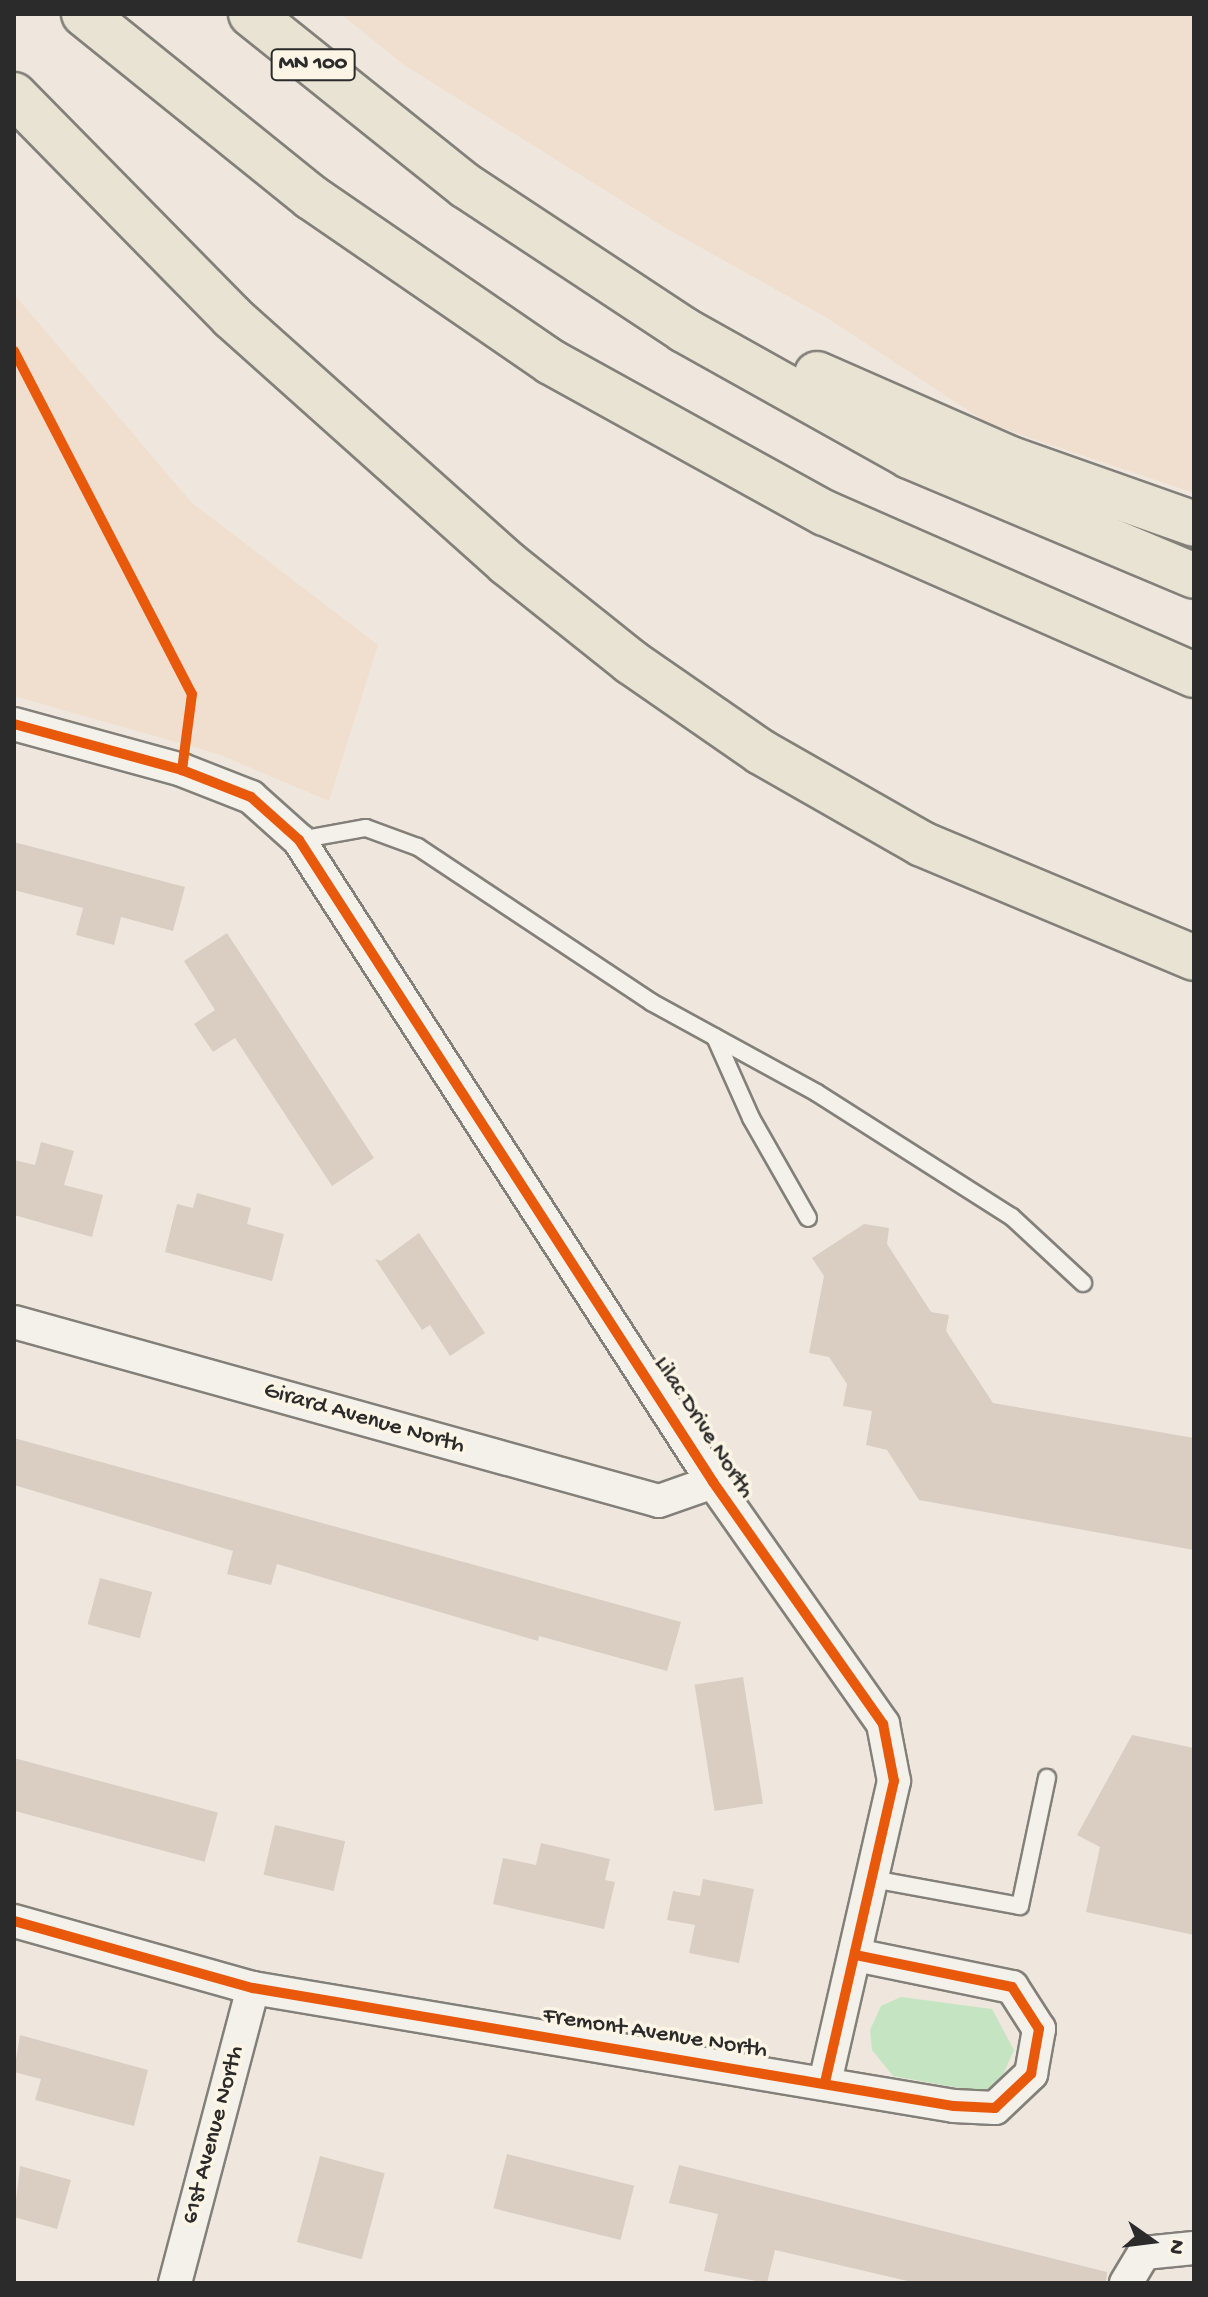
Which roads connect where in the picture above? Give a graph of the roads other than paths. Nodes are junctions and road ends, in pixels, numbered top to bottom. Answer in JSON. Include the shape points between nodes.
{"nodes":[{"id":1,"x":84,"y":14,"type":"edge"},
{"id":2,"x":251,"y":14,"type":"edge"},
{"id":3,"x":14,"y":95,"type":"edge"},
{"id":4,"x":375,"y":116,"type":"junction"},
{"id":5,"x":1194,"y":524,"type":"edge"},
{"id":6,"x":1194,"y":576,"type":"edge"},
{"id":7,"x":1194,"y":675,"type":"edge"},
{"id":8,"x":14,"y":724,"type":"edge"},
{"id":9,"x":299,"y":840,"type":"junction"},
{"id":10,"x":1194,"y":958,"type":"edge"},
{"id":11,"x":715,"y":1037,"type":"junction"},
{"id":12,"x":808,"y":1218,"type":"dead end"},
{"id":13,"x":1083,"y":1283,"type":"dead end"},
{"id":14,"x":14,"y":1322,"type":"edge"},
{"id":15,"x":713,"y":1482,"type":"junction"},
{"id":16,"x":1047,"y":1778,"type":"dead end"},
{"id":17,"x":873,"y":1879,"type":"junction"},
{"id":18,"x":14,"y":1921,"type":"edge"},
{"id":19,"x":856,"y":1955,"type":"junction"},
{"id":20,"x":253,"y":1988,"type":"junction"},
{"id":21,"x":825,"y":2082,"type":"junction"},
{"id":22,"x":1194,"y":2248,"type":"edge"},
{"id":23,"x":175,"y":2283,"type":"edge"},
{"id":24,"x":1126,"y":2283,"type":"edge"}],
"edges":[{"from":1,"to":7,"type":"highway","via":[[311,197],[551,362],[825,513]]},
{"from":2,"to":4,"type":"highway","number":"MN 100"},
{"from":3,"to":10,"type":"highway","via":[[232,317],[483,543],[631,662],[761,752],[922,844]]},
{"from":4,"to":5,"type":"highway","via":[[643,285],[777,354],[927,426]]},
{"from":4,"to":6,"type":"highway","via":[[604,280],[808,401],[974,487]]},
{"from":8,"to":9,"type":"street","name":"Lilac Drive North","via":[[182,770],[251,797]]},
{"from":9,"to":11,"type":"lane","via":[[366,828],[418,847],[651,1002]]},
{"from":9,"to":15,"type":"street","name":"Lilac Drive North"},
{"from":11,"to":12,"type":"lane","via":[[751,1118]]},
{"from":11,"to":13,"type":"lane","via":[[817,1093],[1012,1217]]},
{"from":14,"to":15,"type":"street","name":"Girard Avenue North","via":[[659,1501]]},
{"from":15,"to":17,"type":"street","name":"Lilac Drive North","via":[[883,1724],[894,1781]]},
{"from":16,"to":17,"type":"lane","via":[[1020,1906]]},
{"from":17,"to":19,"type":"street","name":"Lilac Drive North"},
{"from":18,"to":20,"type":"street","name":"Fremont Avenue North"},
{"from":19,"to":21,"type":"street","name":"Lilac Drive North"},
{"from":19,"to":21,"type":"street","name":"Fremont Avenue North","via":[[1012,1987],[1039,2029],[1031,2074],[995,2108]]},
{"from":20,"to":21,"type":"street","name":"Fremont Avenue North"},
{"from":20,"to":23,"type":"street","name":"61st Avenue North"},
{"from":22,"to":24,"type":"street","via":[[1144,2253]]}]}
